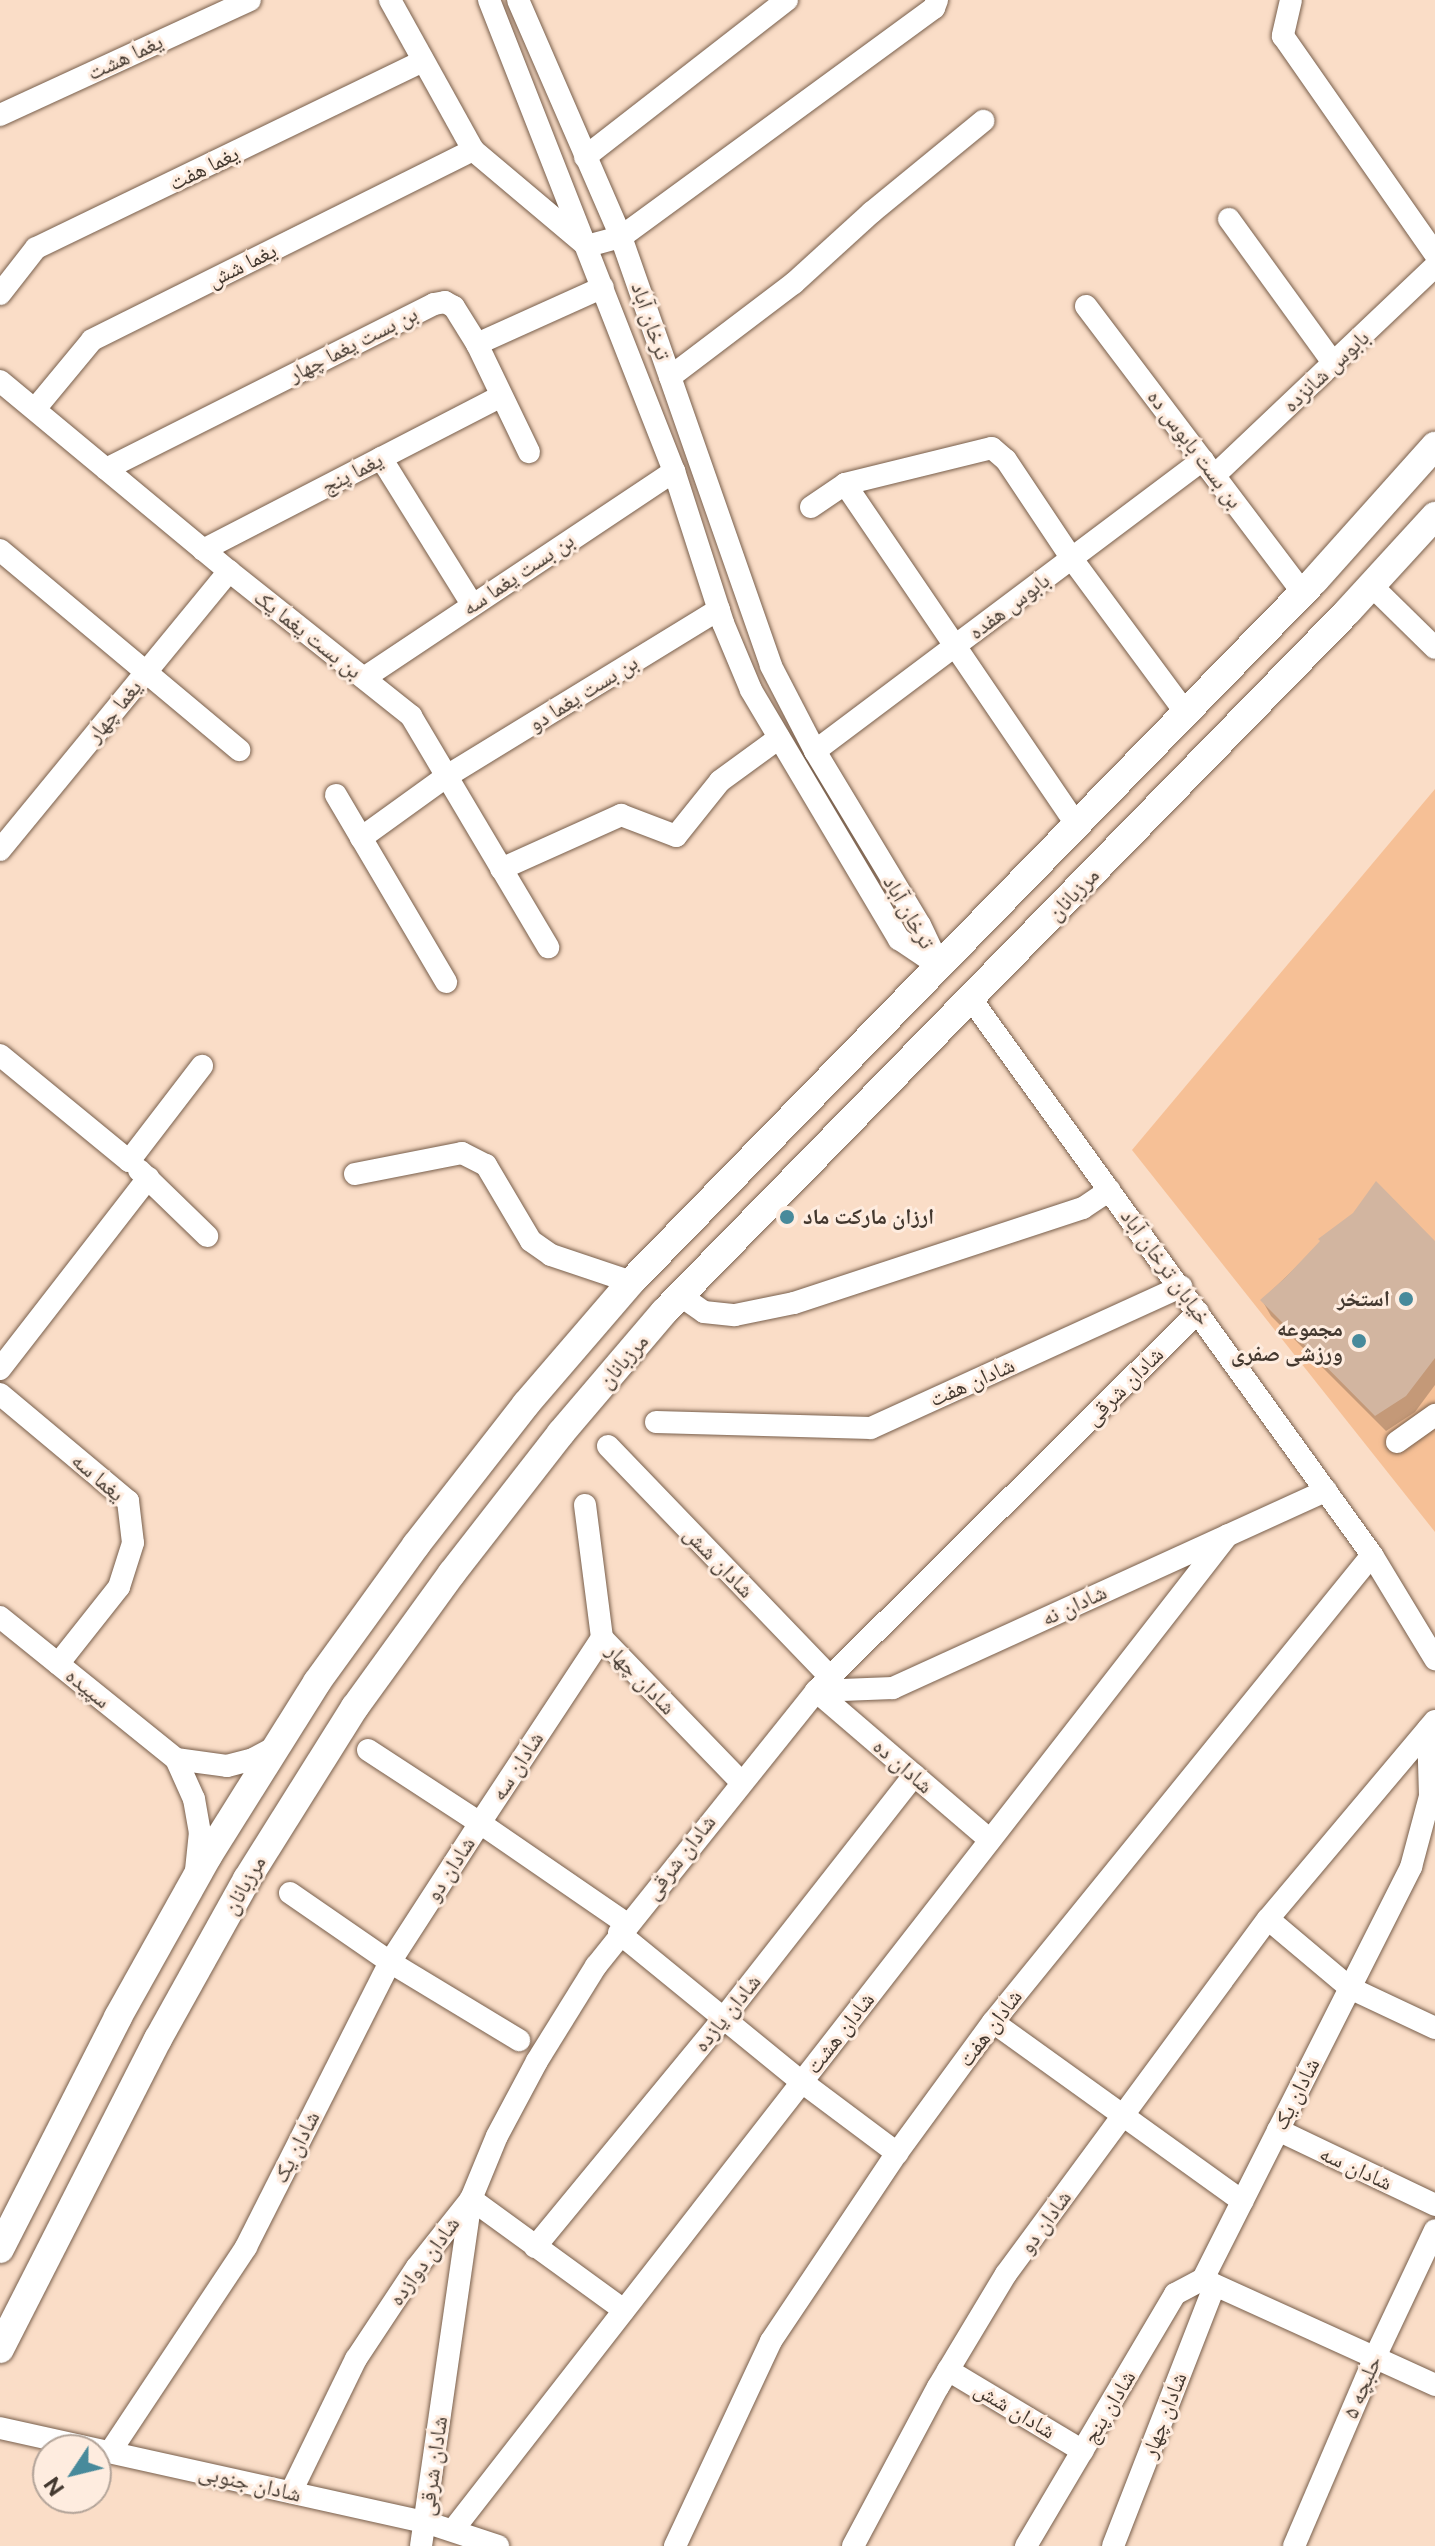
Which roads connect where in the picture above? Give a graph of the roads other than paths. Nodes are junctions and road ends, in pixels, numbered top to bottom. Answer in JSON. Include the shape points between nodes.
{"nodes":[{"id":1,"x":250,"y":0,"type":"edge"},
{"id":2,"x":390,"y":0,"type":"edge"},
{"id":3,"x":489,"y":0,"type":"edge"},
{"id":4,"x":787,"y":0,"type":"edge"},
{"id":5,"x":937,"y":0,"type":"edge"},
{"id":6,"x":1291,"y":0,"type":"edge"},
{"id":7,"x":524,"y":4,"type":"edge"},
{"id":8,"x":423,"y":61,"type":"junction"},
{"id":9,"x":0,"y":115,"type":"edge"},
{"id":10,"x":983,"y":121,"type":"dead end"},
{"id":11,"x":473,"y":150,"type":"junction"},
{"id":12,"x":585,"y":157,"type":"junction"},
{"id":13,"x":1229,"y":219,"type":"dead end"},
{"id":14,"x":621,"y":237,"type":"junction"},
{"id":15,"x":587,"y":246,"type":"junction"},
{"id":16,"x":1435,"y":254,"type":"edge"},
{"id":17,"x":1435,"y":266,"type":"edge"},
{"id":18,"x":603,"y":287,"type":"junction"},
{"id":19,"x":0,"y":294,"type":"edge"},
{"id":20,"x":1086,"y":306,"type":"dead end"},
{"id":21,"x":477,"y":344,"type":"junction"},
{"id":22,"x":1334,"y":364,"type":"junction"},
{"id":23,"x":670,"y":377,"type":"junction"},
{"id":24,"x":0,"y":381,"type":"edge"},
{"id":25,"x":501,"y":396,"type":"junction"},
{"id":26,"x":35,"y":409,"type":"junction"},
{"id":27,"x":1435,"y":446,"type":"edge"},
{"id":28,"x":529,"y":452,"type":"dead end"},
{"id":29,"x":381,"y":458,"type":"junction"},
{"id":30,"x":1209,"y":467,"type":"junction"},
{"id":31,"x":106,"y":469,"type":"junction"},
{"id":32,"x":674,"y":471,"type":"junction"},
{"id":33,"x":845,"y":484,"type":"junction"},
{"id":34,"x":811,"y":507,"type":"dead end"},
{"id":35,"x":1435,"y":516,"type":"edge"},
{"id":36,"x":0,"y":550,"type":"edge"},
{"id":37,"x":203,"y":550,"type":"junction"},
{"id":38,"x":1072,"y":559,"type":"junction"},
{"id":39,"x":229,"y":571,"type":"junction"},
{"id":40,"x":1372,"y":586,"type":"junction"},
{"id":41,"x":1303,"y":593,"type":"junction"},
{"id":42,"x":472,"y":604,"type":"junction"},
{"id":43,"x":719,"y":609,"type":"junction"},
{"id":44,"x":954,"y":647,"type":"junction"},
{"id":45,"x":1435,"y":648,"type":"edge"},
{"id":46,"x":146,"y":673,"type":"junction"},
{"id":47,"x":364,"y":678,"type":"junction"},
{"id":48,"x":1186,"y":713,"type":"junction"},
{"id":49,"x":779,"y":738,"type":"junction"},
{"id":50,"x":239,"y":750,"type":"dead end"},
{"id":51,"x":815,"y":751,"type":"junction"},
{"id":52,"x":447,"y":776,"type":"junction"},
{"id":53,"x":336,"y":795,"type":"dead end"},
{"id":54,"x":1077,"y":825,"type":"junction"},
{"id":55,"x":361,"y":838,"type":"junction"},
{"id":56,"x":0,"y":850,"type":"edge"},
{"id":57,"x":501,"y":869,"type":"junction"},
{"id":58,"x":548,"y":947,"type":"dead end"},
{"id":59,"x":939,"y":966,"type":"junction"},
{"id":60,"x":446,"y":982,"type":"dead end"},
{"id":61,"x":971,"y":999,"type":"junction"},
{"id":62,"x":0,"y":1055,"type":"edge"},
{"id":63,"x":202,"y":1066,"type":"dead end"},
{"id":64,"x":129,"y":1161,"type":"junction"},
{"id":65,"x":355,"y":1174,"type":"dead end"},
{"id":66,"x":148,"y":1178,"type":"junction"},
{"id":67,"x":1110,"y":1190,"type":"junction"},
{"id":68,"x":207,"y":1236,"type":"dead end"},
{"id":69,"x":631,"y":1282,"type":"junction"},
{"id":70,"x":1181,"y":1287,"type":"junction"},
{"id":71,"x":681,"y":1296,"type":"junction"},
{"id":72,"x":1198,"y":1312,"type":"junction"},
{"id":73,"x":0,"y":1369,"type":"edge"},
{"id":74,"x":0,"y":1394,"type":"edge"},
{"id":75,"x":1435,"y":1415,"type":"edge"},
{"id":76,"x":656,"y":1422,"type":"dead end"},
{"id":77,"x":1397,"y":1442,"type":"dead end"},
{"id":78,"x":608,"y":1446,"type":"dead end"},
{"id":79,"x":1326,"y":1491,"type":"junction"},
{"id":80,"x":585,"y":1505,"type":"dead end"},
{"id":81,"x":1228,"y":1535,"type":"junction"},
{"id":82,"x":1372,"y":1555,"type":"junction"},
{"id":83,"x":0,"y":1617,"type":"edge"},
{"id":84,"x":602,"y":1638,"type":"junction"},
{"id":85,"x":1435,"y":1659,"type":"edge"},
{"id":86,"x":58,"y":1664,"type":"junction"},
{"id":87,"x":823,"y":1684,"type":"junction"},
{"id":88,"x":1432,"y":1725,"type":"edge"},
{"id":89,"x":276,"y":1747,"type":"junction"},
{"id":90,"x":368,"y":1750,"type":"dead end"},
{"id":91,"x":176,"y":1759,"type":"junction"},
{"id":92,"x":914,"y":1775,"type":"junction"},
{"id":93,"x":740,"y":1781,"type":"junction"},
{"id":94,"x":480,"y":1823,"type":"junction"},
{"id":95,"x":990,"y":1840,"type":"junction"},
{"id":96,"x":195,"y":1879,"type":"junction"},
{"id":97,"x":290,"y":1893,"type":"dead end"},
{"id":98,"x":1268,"y":1919,"type":"junction"},
{"id":99,"x":623,"y":1928,"type":"junction"},
{"id":100,"x":390,"y":1962,"type":"junction"},
{"id":101,"x":1350,"y":1988,"type":"junction"},
{"id":102,"x":723,"y":2019,"type":"junction"},
{"id":103,"x":993,"y":2022,"type":"junction"},
{"id":104,"x":1435,"y":2028,"type":"edge"},
{"id":105,"x":519,"y":2040,"type":"dead end"},
{"id":106,"x":802,"y":2082,"type":"junction"},
{"id":107,"x":1124,"y":2114,"type":"junction"},
{"id":108,"x":1278,"y":2130,"type":"junction"},
{"id":109,"x":897,"y":2153,"type":"junction"},
{"id":110,"x":471,"y":2199,"type":"junction"},
{"id":111,"x":1242,"y":2201,"type":"junction"},
{"id":112,"x":1435,"y":2205,"type":"edge"},
{"id":113,"x":1435,"y":2230,"type":"edge"},
{"id":114,"x":535,"y":2247,"type":"junction"},
{"id":115,"x":0,"y":2249,"type":"edge"},
{"id":116,"x":1209,"y":2282,"type":"junction"},
{"id":117,"x":624,"y":2310,"type":"junction"},
{"id":118,"x":0,"y":2349,"type":"edge"},
{"id":119,"x":1375,"y":2357,"type":"junction"},
{"id":120,"x":948,"y":2370,"type":"junction"},
{"id":121,"x":1435,"y":2385,"type":"edge"},
{"id":122,"x":0,"y":2428,"type":"edge"},
{"id":123,"x":32,"y":2435,"type":"edge"},
{"id":124,"x":112,"y":2449,"type":"edge"},
{"id":125,"x":1083,"y":2451,"type":"junction"},
{"id":126,"x":112,"y":2452,"type":"edge"},
{"id":127,"x":291,"y":2492,"type":"junction"},
{"id":128,"x":425,"y":2522,"type":"junction"},
{"id":129,"x":453,"y":2530,"type":"junction"},
{"id":130,"x":1303,"y":2543,"type":"edge"},
{"id":131,"x":421,"y":2546,"type":"edge"},
{"id":132,"x":498,"y":2546,"type":"edge"},
{"id":133,"x":675,"y":2546,"type":"edge"},
{"id":134,"x":853,"y":2546,"type":"edge"},
{"id":135,"x":1026,"y":2546,"type":"edge"},
{"id":136,"x":1113,"y":2546,"type":"edge"}],
"edges":[{"from":1,"to":9,"type":"street","name":"یغما هشت"},
{"from":2,"to":8,"type":"street"},
{"from":3,"to":15,"type":"street","name":"ترخان آباد"},
{"from":4,"to":12,"type":"street"},
{"from":5,"to":14,"type":"street","via":[[934,8]]},
{"from":6,"to":16,"type":"street","via":[[1283,36]]},
{"from":7,"to":12,"type":"street","name":"ترخان آباد"},
{"from":8,"to":11,"type":"street"},
{"from":8,"to":19,"type":"street","name":"یغما هفت","via":[[36,248]]},
{"from":10,"to":23,"type":"street","via":[[794,283]]},
{"from":11,"to":15,"type":"street"},
{"from":11,"to":26,"type":"street","name":"یغما شش","via":[[92,340]]},
{"from":12,"to":14,"type":"street","name":"ترخان آباد"},
{"from":13,"to":22,"type":"street"},
{"from":14,"to":15,"type":"street"},
{"from":14,"to":23,"type":"street","name":"ترخان آباد"},
{"from":15,"to":18,"type":"street","name":"ترخان آباد"},
{"from":17,"to":22,"type":"street","name":"بابوس شانزده"},
{"from":18,"to":21,"type":"street"},
{"from":18,"to":32,"type":"street","name":"ترخان آباد"},
{"from":20,"to":30,"type":"street","name":"بن بست بابوس ده"},
{"from":21,"to":25,"type":"street","name":"بن بست یغما چهار"},
{"from":21,"to":31,"type":"street","name":"بن بست یغما چهار","via":[[454,307],[434,304]]},
{"from":22,"to":30,"type":"street","name":"بابوس شانزده"},
{"from":23,"to":51,"type":"street","name":"ترخان آباد","via":[[771,666]]},
{"from":24,"to":26,"type":"street","name":"بن بست یغما یک"},
{"from":25,"to":28,"type":"street","name":"بن بست یغما چهار"},
{"from":25,"to":29,"type":"street","name":"یغما پنج"},
{"from":26,"to":31,"type":"street","name":"بن بست یغما یک"},
{"from":27,"to":41,"type":"main road","name":"مرزبانان"},
{"from":29,"to":37,"type":"street","name":"یغما پنج"},
{"from":29,"to":42,"type":"street"},
{"from":30,"to":38,"type":"street","name":"بابوس هفده"},
{"from":30,"to":41,"type":"street","name":"بن بست بابوس ده"},
{"from":31,"to":37,"type":"street","name":"بن بست یغما یک"},
{"from":32,"to":42,"type":"street","name":"بن بست یغما سه"},
{"from":32,"to":43,"type":"street","name":"ترخان آباد"},
{"from":33,"to":34,"type":"street"},
{"from":33,"to":38,"type":"street","via":[[992,448],[1006,460]]},
{"from":33,"to":44,"type":"street"},
{"from":35,"to":40,"type":"main road","name":"مرزبانان"},
{"from":36,"to":46,"type":"street"},
{"from":37,"to":39,"type":"street","name":"بن بست یغما یک"},
{"from":38,"to":44,"type":"street","name":"بابوس هفده"},
{"from":38,"to":48,"type":"street"},
{"from":39,"to":46,"type":"street","name":"یغما چهار"},
{"from":39,"to":47,"type":"street","name":"بن بست یغما یک"},
{"from":40,"to":45,"type":"street"},
{"from":40,"to":61,"type":"main road","name":"مرزبانان"},
{"from":41,"to":48,"type":"main road","name":"مرزبانان"},
{"from":42,"to":47,"type":"street","name":"بن بست یغما سه"},
{"from":43,"to":49,"type":"street","name":"ترخان آباد","via":[[751,690]]},
{"from":43,"to":52,"type":"street","name":"بن بست یغما دو"},
{"from":44,"to":51,"type":"street","name":"بابوس هفده"},
{"from":44,"to":54,"type":"street"},
{"from":46,"to":50,"type":"street"},
{"from":46,"to":56,"type":"street","name":"یغما چهار"},
{"from":47,"to":52,"type":"street","name":"بن بست یغما یک","via":[[411,716]]},
{"from":48,"to":54,"type":"main road","name":"مرزبانان"},
{"from":49,"to":57,"type":"street","via":[[720,781],[676,836],[621,815]]},
{"from":49,"to":59,"type":"street","name":"ترخان آباد","via":[[899,939]]},
{"from":51,"to":59,"type":"street","name":"ترخان آباد","via":[[920,925]]},
{"from":52,"to":55,"type":"street","name":"بن بست یغما دو"},
{"from":52,"to":57,"type":"street","name":"بن بست یغما یک"},
{"from":53,"to":55,"type":"street"},
{"from":54,"to":59,"type":"main road","name":"مرزبانان"},
{"from":55,"to":60,"type":"street"},
{"from":57,"to":58,"type":"street","name":"بن بست یغما یک"},
{"from":59,"to":61,"type":"main road"},
{"from":59,"to":69,"type":"main road","name":"مرزبانان"},
{"from":61,"to":67,"type":"street","name":"خیابان ترخان آباد"},
{"from":61,"to":71,"type":"main road","name":"مرزبانان"},
{"from":62,"to":64,"type":"street"},
{"from":63,"to":64,"type":"street"},
{"from":64,"to":66,"type":"street"},
{"from":65,"to":69,"type":"street","via":[[462,1153],[486,1165],[531,1241],[551,1255]]},
{"from":66,"to":68,"type":"street"},
{"from":66,"to":73,"type":"street"},
{"from":67,"to":70,"type":"street","name":"خیابان ترخان آباد"},
{"from":67,"to":71,"type":"street","via":[[1083,1208],[794,1303],[735,1315],[704,1312]]},
{"from":69,"to":89,"type":"main road","name":"مرزبانان","via":[[526,1404],[416,1545]]},
{"from":70,"to":72,"type":"street","name":"خیابان ترخان آباد"},
{"from":70,"to":76,"type":"street","name":"شادان هفت","via":[[871,1428]]},
{"from":71,"to":118,"type":"main road","name":"مرزبانان","via":[[561,1433],[355,1707],[247,1879],[173,2012]]},
{"from":72,"to":79,"type":"street","name":"خیابان ترخان آباد"},
{"from":72,"to":87,"type":"street","name":"شادان شرقی"},
{"from":74,"to":86,"type":"street","name":"یغما سه","via":[[128,1501],[133,1543],[119,1587]]},
{"from":75,"to":77,"type":"street"},
{"from":78,"to":87,"type":"street","name":"شادان شش"},
{"from":79,"to":81,"type":"street","name":"شادان نه"},
{"from":79,"to":82,"type":"street","name":"خیابان ترخان آباد"},
{"from":80,"to":84,"type":"street","name":"شادان چهار"},
{"from":81,"to":87,"type":"street","name":"شادان نه","via":[[893,1688]]},
{"from":81,"to":95,"type":"street","name":"شادان هشت"},
{"from":82,"to":85,"type":"street","name":"خیابان ترخان آباد"},
{"from":82,"to":103,"type":"street","name":"شادان هفت"},
{"from":83,"to":86,"type":"street","name":"سپیده"},
{"from":84,"to":93,"type":"street","name":"شادان چهار"},
{"from":84,"to":94,"type":"street","name":"شادان سه"},
{"from":86,"to":91,"type":"street","name":"سپیده"},
{"from":87,"to":92,"type":"street","name":"شادان ده"},
{"from":87,"to":93,"type":"street","name":"شادان شرقی"},
{"from":88,"to":98,"type":"street","name":"شادان دو"},
{"from":88,"to":101,"type":"street","name":"شادان یک","via":[[1430,1796],[1411,1867]]},
{"from":89,"to":91,"type":"street","via":[[227,1766]]},
{"from":89,"to":96,"type":"main road","name":"مرزبانان"},
{"from":90,"to":94,"type":"street","name":"شادان سه"},
{"from":91,"to":96,"type":"street","name":"سپیده","via":[[194,1799],[200,1832]]},
{"from":92,"to":95,"type":"street","name":"شادان ده"},
{"from":92,"to":102,"type":"street","name":"شادان یازده"},
{"from":93,"to":99,"type":"street","name":"شادان شرقی"},
{"from":94,"to":99,"type":"street","name":"شادان دو"},
{"from":94,"to":100,"type":"street","name":"شادان دو"},
{"from":95,"to":106,"type":"street","name":"شادان هشت"},
{"from":96,"to":115,"type":"main road","name":"مرزبانان"},
{"from":97,"to":100,"type":"street"},
{"from":98,"to":101,"type":"street"},
{"from":98,"to":107,"type":"street","name":"شادان دو"},
{"from":99,"to":102,"type":"street","name":"شادان دو"},
{"from":99,"to":110,"type":"street","name":"شادان شرقی","via":[[537,2061]]},
{"from":100,"to":105,"type":"street"},
{"from":100,"to":124,"type":"street","name":"شادان یک","via":[[246,2247]]},
{"from":101,"to":104,"type":"street"},
{"from":101,"to":108,"type":"street","name":"شادان یک"},
{"from":102,"to":106,"type":"street","name":"شادان دو"},
{"from":102,"to":114,"type":"street","name":"شادان یازده"},
{"from":103,"to":107,"type":"street"},
{"from":103,"to":109,"type":"street","name":"شادان هفت"},
{"from":106,"to":109,"type":"street","name":"شادان دو"},
{"from":106,"to":117,"type":"street","name":"شادان هشت"},
{"from":107,"to":111,"type":"street"},
{"from":107,"to":120,"type":"street","name":"شادان دو","via":[[1006,2274]]},
{"from":108,"to":111,"type":"street","name":"شادان یک"},
{"from":108,"to":112,"type":"street","name":"شادان سه"},
{"from":109,"to":133,"type":"street","name":"شادان هفت","via":[[771,2341]]},
{"from":110,"to":114,"type":"street","name":"شادان دوازده"},
{"from":110,"to":127,"type":"street","name":"شادان دوازده","via":[[417,2267],[356,2359]]},
{"from":110,"to":128,"type":"street","name":"شادان شرقی"},
{"from":111,"to":116,"type":"street","name":"شادان یک"},
{"from":113,"to":119,"type":"street","name":"حلبچه ۵"},
{"from":114,"to":117,"type":"street","name":"شادان دوازده"},
{"from":116,"to":119,"type":"street"},
{"from":116,"to":125,"type":"street","name":"شادان پنج","via":[[1175,2294]]},
{"from":116,"to":136,"type":"street","name":"شادان چهار"},
{"from":117,"to":129,"type":"street","name":"شادان هشت"},
{"from":119,"to":121,"type":"street"},
{"from":119,"to":130,"type":"street","name":"حلبچه ۵"},
{"from":120,"to":125,"type":"street","name":"شادان شش"},
{"from":120,"to":134,"type":"street","name":"شادان دو"},
{"from":122,"to":123,"type":"street","name":"شادان جنوبی"},
{"from":125,"to":135,"type":"street","name":"شادان پنج"},
{"from":126,"to":127,"type":"street","name":"شادان جنوبی"},
{"from":127,"to":128,"type":"street","name":"شادان جنوبی"},
{"from":128,"to":129,"type":"street","name":"شادان جنوبی"},
{"from":128,"to":131,"type":"street","name":"شادان شرقی"},
{"from":129,"to":132,"type":"street","name":"شادان جنوبی"}]}
